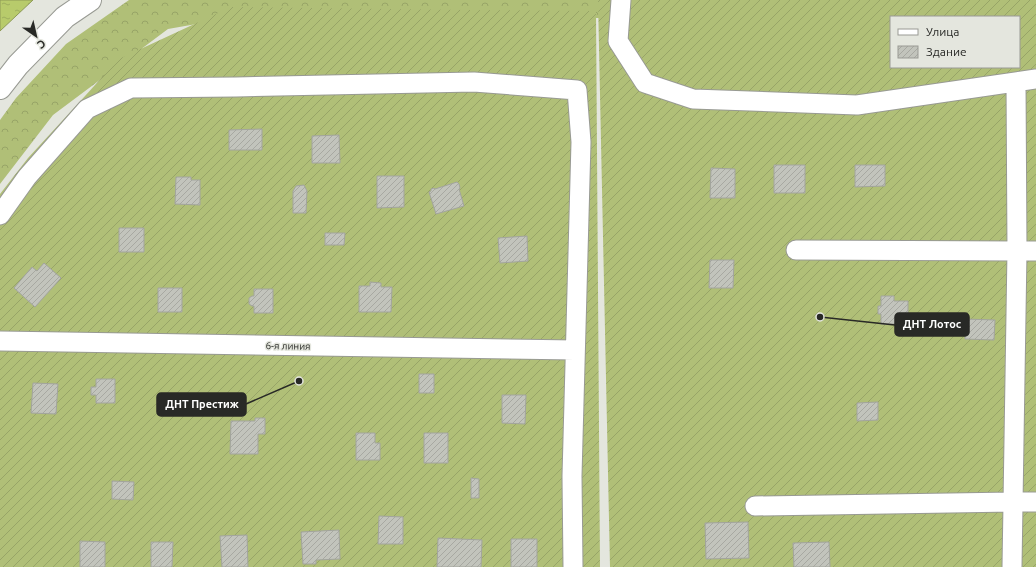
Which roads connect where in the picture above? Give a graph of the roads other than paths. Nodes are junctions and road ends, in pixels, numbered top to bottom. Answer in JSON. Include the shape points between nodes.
{"nodes":[{"id":1,"x":90,"y":0,"type":"edge"},
{"id":2,"x":620,"y":0,"type":"edge"},
{"id":3,"x":1036,"y":79,"type":"edge"},
{"id":4,"x":1016,"y":82,"type":"junction"},
{"id":5,"x":0,"y":88,"type":"edge"},
{"id":6,"x":0,"y":215,"type":"edge"},
{"id":7,"x":796,"y":250,"type":"dead end"},
{"id":8,"x":1017,"y":251,"type":"junction"},
{"id":9,"x":1036,"y":251,"type":"edge"},
{"id":10,"x":0,"y":342,"type":"edge"},
{"id":11,"x":575,"y":350,"type":"junction"},
{"id":12,"x":1013,"y":502,"type":"junction"},
{"id":13,"x":1036,"y":502,"type":"edge"},
{"id":14,"x":755,"y":506,"type":"dead end"},
{"id":15,"x":573,"y":567,"type":"edge"},
{"id":16,"x":1012,"y":567,"type":"edge"}],
"edges":[{"from":1,"to":5,"type":"street","via":[[65,17],[18,65]]},
{"from":2,"to":4,"type":"street","via":[[618,41],[644,83],[693,99],[857,105]]},
{"from":3,"to":4,"type":"street"},
{"from":4,"to":8,"type":"street"},
{"from":6,"to":11,"type":"street","via":[[27,177],[87,109],[131,88],[474,82],[577,90],[581,142]]},
{"from":7,"to":8,"type":"street"},
{"from":8,"to":9,"type":"street"},
{"from":8,"to":12,"type":"street"},
{"from":10,"to":11,"type":"street","name":"6-я линия"},
{"from":11,"to":15,"type":"street"},
{"from":12,"to":13,"type":"street"},
{"from":12,"to":14,"type":"street"},
{"from":12,"to":16,"type":"street"}]}
